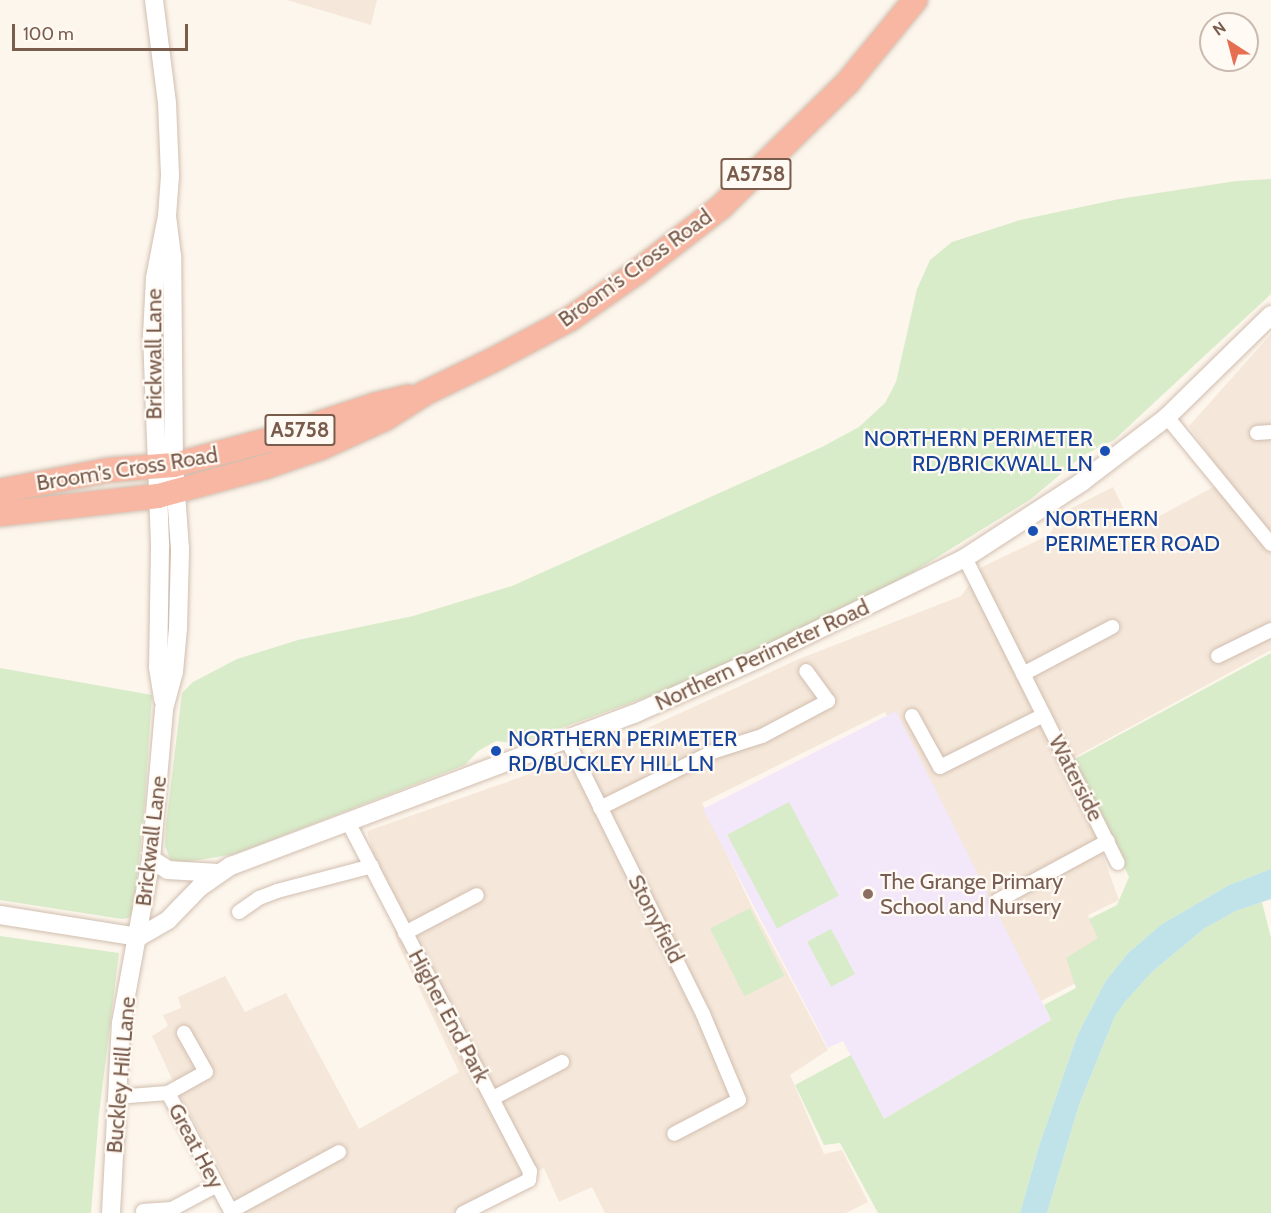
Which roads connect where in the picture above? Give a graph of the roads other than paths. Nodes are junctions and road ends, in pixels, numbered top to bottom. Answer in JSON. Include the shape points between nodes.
{"nodes":[{"id":1,"x":154,"y":0,"type":"edge"},
{"id":2,"x":915,"y":0,"type":"edge"},
{"id":3,"x":1271,"y":315,"type":"edge"},
{"id":4,"x":1167,"y":417,"type":"junction"},
{"id":5,"x":164,"y":481,"type":"junction"},
{"id":6,"x":0,"y":492,"type":"edge"},
{"id":7,"x":0,"y":514,"type":"edge"},
{"id":8,"x":1271,"y":544,"type":"edge"},
{"id":9,"x":965,"y":558,"type":"junction"},
{"id":10,"x":1112,"y":627,"type":"dead end"},
{"id":11,"x":1271,"y":630,"type":"edge"},
{"id":12,"x":1218,"y":656,"type":"dead end"},
{"id":13,"x":806,"y":671,"type":"dead end"},
{"id":14,"x":1023,"y":674,"type":"junction"},
{"id":15,"x":1044,"y":715,"type":"junction"},
{"id":16,"x":912,"y":716,"type":"dead end"},
{"id":17,"x":567,"y":740,"type":"junction"},
{"id":18,"x":600,"y":808,"type":"junction"},
{"id":19,"x":348,"y":822,"type":"junction"},
{"id":20,"x":1107,"y":841,"type":"junction"},
{"id":21,"x":151,"y":859,"type":"junction"},
{"id":22,"x":1119,"y":863,"type":"dead end"},
{"id":23,"x":372,"y":866,"type":"junction"},
{"id":24,"x":218,"y":873,"type":"junction"},
{"id":25,"x":477,"y":895,"type":"dead end"},
{"id":26,"x":997,"y":901,"type":"dead end"},
{"id":27,"x":239,"y":912,"type":"dead end"},
{"id":28,"x":0,"y":915,"type":"edge"},
{"id":29,"x":405,"y":933,"type":"junction"},
{"id":30,"x":139,"y":937,"type":"junction"},
{"id":31,"x":184,"y":1033,"type":"dead end"},
{"id":32,"x":562,"y":1062,"type":"dead end"},
{"id":33,"x":168,"y":1094,"type":"junction"},
{"id":34,"x":116,"y":1098,"type":"junction"},
{"id":35,"x":493,"y":1098,"type":"junction"},
{"id":36,"x":674,"y":1134,"type":"dead end"},
{"id":37,"x":339,"y":1152,"type":"dead end"},
{"id":38,"x":217,"y":1185,"type":"junction"},
{"id":39,"x":143,"y":1211,"type":"dead end"},
{"id":40,"x":231,"y":1212,"type":"edge"},
{"id":41,"x":111,"y":1213,"type":"edge"},
{"id":42,"x":463,"y":1213,"type":"edge"}],
"edges":[{"from":1,"to":5,"type":"main road","name":"Brickwall Lane","via":[[167,103],[167,216],[172,256]]},
{"from":2,"to":5,"type":"highway","name":"Broom's Cross Road","number":"A5758","via":[[848,82],[786,145],[711,214],[570,319],[425,393],[273,439]]},
{"from":3,"to":4,"type":"main road","name":"Northern Perimeter Road"},
{"from":4,"to":8,"type":"street"},
{"from":4,"to":9,"type":"main road","name":"Northern Perimeter Road","via":[[1082,482]]},
{"from":5,"to":6,"type":"highway","via":[[52,495]]},
{"from":5,"to":7,"type":"highway","name":"Broom's Cross Road","number":"A5758"},
{"from":5,"to":21,"type":"main road","name":"Brickwall Lane","via":[[158,668],[164,709]]},
{"from":9,"to":14,"type":"street","name":"Waterside"},
{"from":9,"to":17,"type":"main road","name":"Northern Perimeter Road","via":[[758,659]]},
{"from":10,"to":14,"type":"street"},
{"from":11,"to":12,"type":"street"},
{"from":13,"to":18,"type":"street","via":[[828,701],[762,736],[715,751]]},
{"from":14,"to":15,"type":"street","name":"Waterside"},
{"from":15,"to":16,"type":"street","name":"Waterside","via":[[940,767]]},
{"from":15,"to":20,"type":"street","name":"Waterside"},
{"from":17,"to":18,"type":"street","name":"Stonyfield"},
{"from":17,"to":19,"type":"main road","name":"Northern Perimeter Road"},
{"from":18,"to":36,"type":"street","name":"Stonyfield","via":[[703,1014],[739,1100]]},
{"from":19,"to":23,"type":"street","name":"Higher End Park"},
{"from":19,"to":24,"type":"main road","name":"Northern Perimeter Road"},
{"from":20,"to":22,"type":"street","name":"Waterside"},
{"from":20,"to":26,"type":"street","name":"Waterside"},
{"from":21,"to":24,"type":"main road","via":[[168,870]]},
{"from":21,"to":30,"type":"main road","name":"Brickwall Lane"},
{"from":23,"to":27,"type":"street","via":[[277,891]]},
{"from":23,"to":29,"type":"street","name":"Higher End Park"},
{"from":24,"to":30,"type":"main road","name":"Northern Perimeter Road","via":[[168,920]]},
{"from":25,"to":29,"type":"street","name":"Higher End Park"},
{"from":28,"to":30,"type":"main road"},
{"from":29,"to":35,"type":"street","name":"Higher End Park"},
{"from":30,"to":34,"type":"main road","name":"Buckley Hill Lane","via":[[121,1023]]},
{"from":31,"to":33,"type":"street","via":[[206,1072]]},
{"from":32,"to":35,"type":"street","name":"Higher End Park"},
{"from":33,"to":34,"type":"street","name":"Great Hey"},
{"from":33,"to":38,"type":"street","name":"Great Hey"},
{"from":34,"to":41,"type":"main road","name":"Buckley Hill Lane"},
{"from":35,"to":42,"type":"street","name":"Higher End Park","via":[[530,1171],[529,1180]]},
{"from":37,"to":40,"type":"street"},
{"from":38,"to":39,"type":"street","via":[[175,1200],[162,1211]]},
{"from":38,"to":40,"type":"street","name":"Great Hey"}]}
